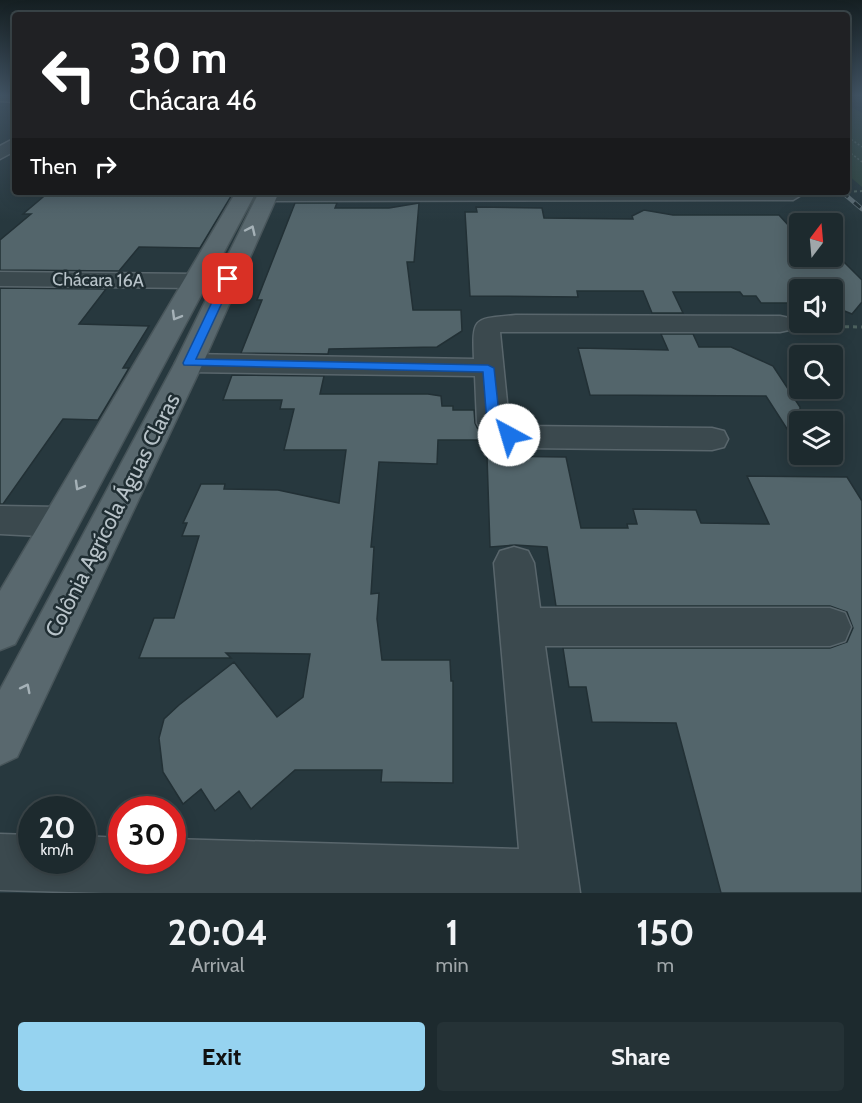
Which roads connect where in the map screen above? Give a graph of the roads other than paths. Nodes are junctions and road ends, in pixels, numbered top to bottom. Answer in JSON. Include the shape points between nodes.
{"nodes":[{"id":1,"x":259,"y":195,"type":"edge"},
{"id":2,"x":259,"y":195,"type":"edge"},
{"id":3,"x":0,"y":279,"type":"edge"},
{"id":4,"x":196,"y":281,"type":"junction"},
{"id":5,"x":780,"y":324,"type":"road end"},
{"id":6,"x":189,"y":363,"type":"junction"},
{"id":7,"x":488,"y":368,"type":"junction"},
{"id":8,"x":712,"y":439,"type":"dead end"},
{"id":9,"x":0,"y":520,"type":"edge"},
{"id":10,"x":59,"y":522,"type":"junction"},
{"id":11,"x":514,"y":563,"type":"dead end"},
{"id":12,"x":521,"y":627,"type":"junction"},
{"id":13,"x":830,"y":627,"type":"dead end"},
{"id":14,"x":0,"y":630,"type":"edge"},
{"id":15,"x":0,"y":740,"type":"edge"},
{"id":16,"x":0,"y":862,"type":"edge"},
{"id":17,"x":550,"y":886,"type":"edge"}],
"edges":[{"from":1,"to":4,"type":"main road","name":"Colônia Agrícola Águas Claras"},
{"from":6,"to":2,"type":"main road","name":"Colônia Agrícola Águas Claras","one_way":true},
{"from":3,"to":4,"type":"street","name":"Chácara 16A"},
{"from":4,"to":10,"type":"main road","name":"Colônia Agrícola Águas Claras","one_way":true},
{"from":5,"to":7,"type":"street","via":[[499,324],[486,330]]},
{"from":6,"to":7,"type":"street"},
{"from":15,"to":6,"type":"main road","name":"Colônia Agrícola Águas Claras","one_way":true},
{"from":7,"to":8,"type":"street","via":[[493,423],[497,430],[509,435]]},
{"from":9,"to":10,"type":"street"},
{"from":10,"to":14,"type":"main road","name":"Colônia Agrícola Águas Claras"},
{"from":11,"to":12,"type":"street"},
{"from":12,"to":13,"type":"street"},
{"from":12,"to":17,"type":"street"},
{"from":16,"to":17,"type":"street"}]}
